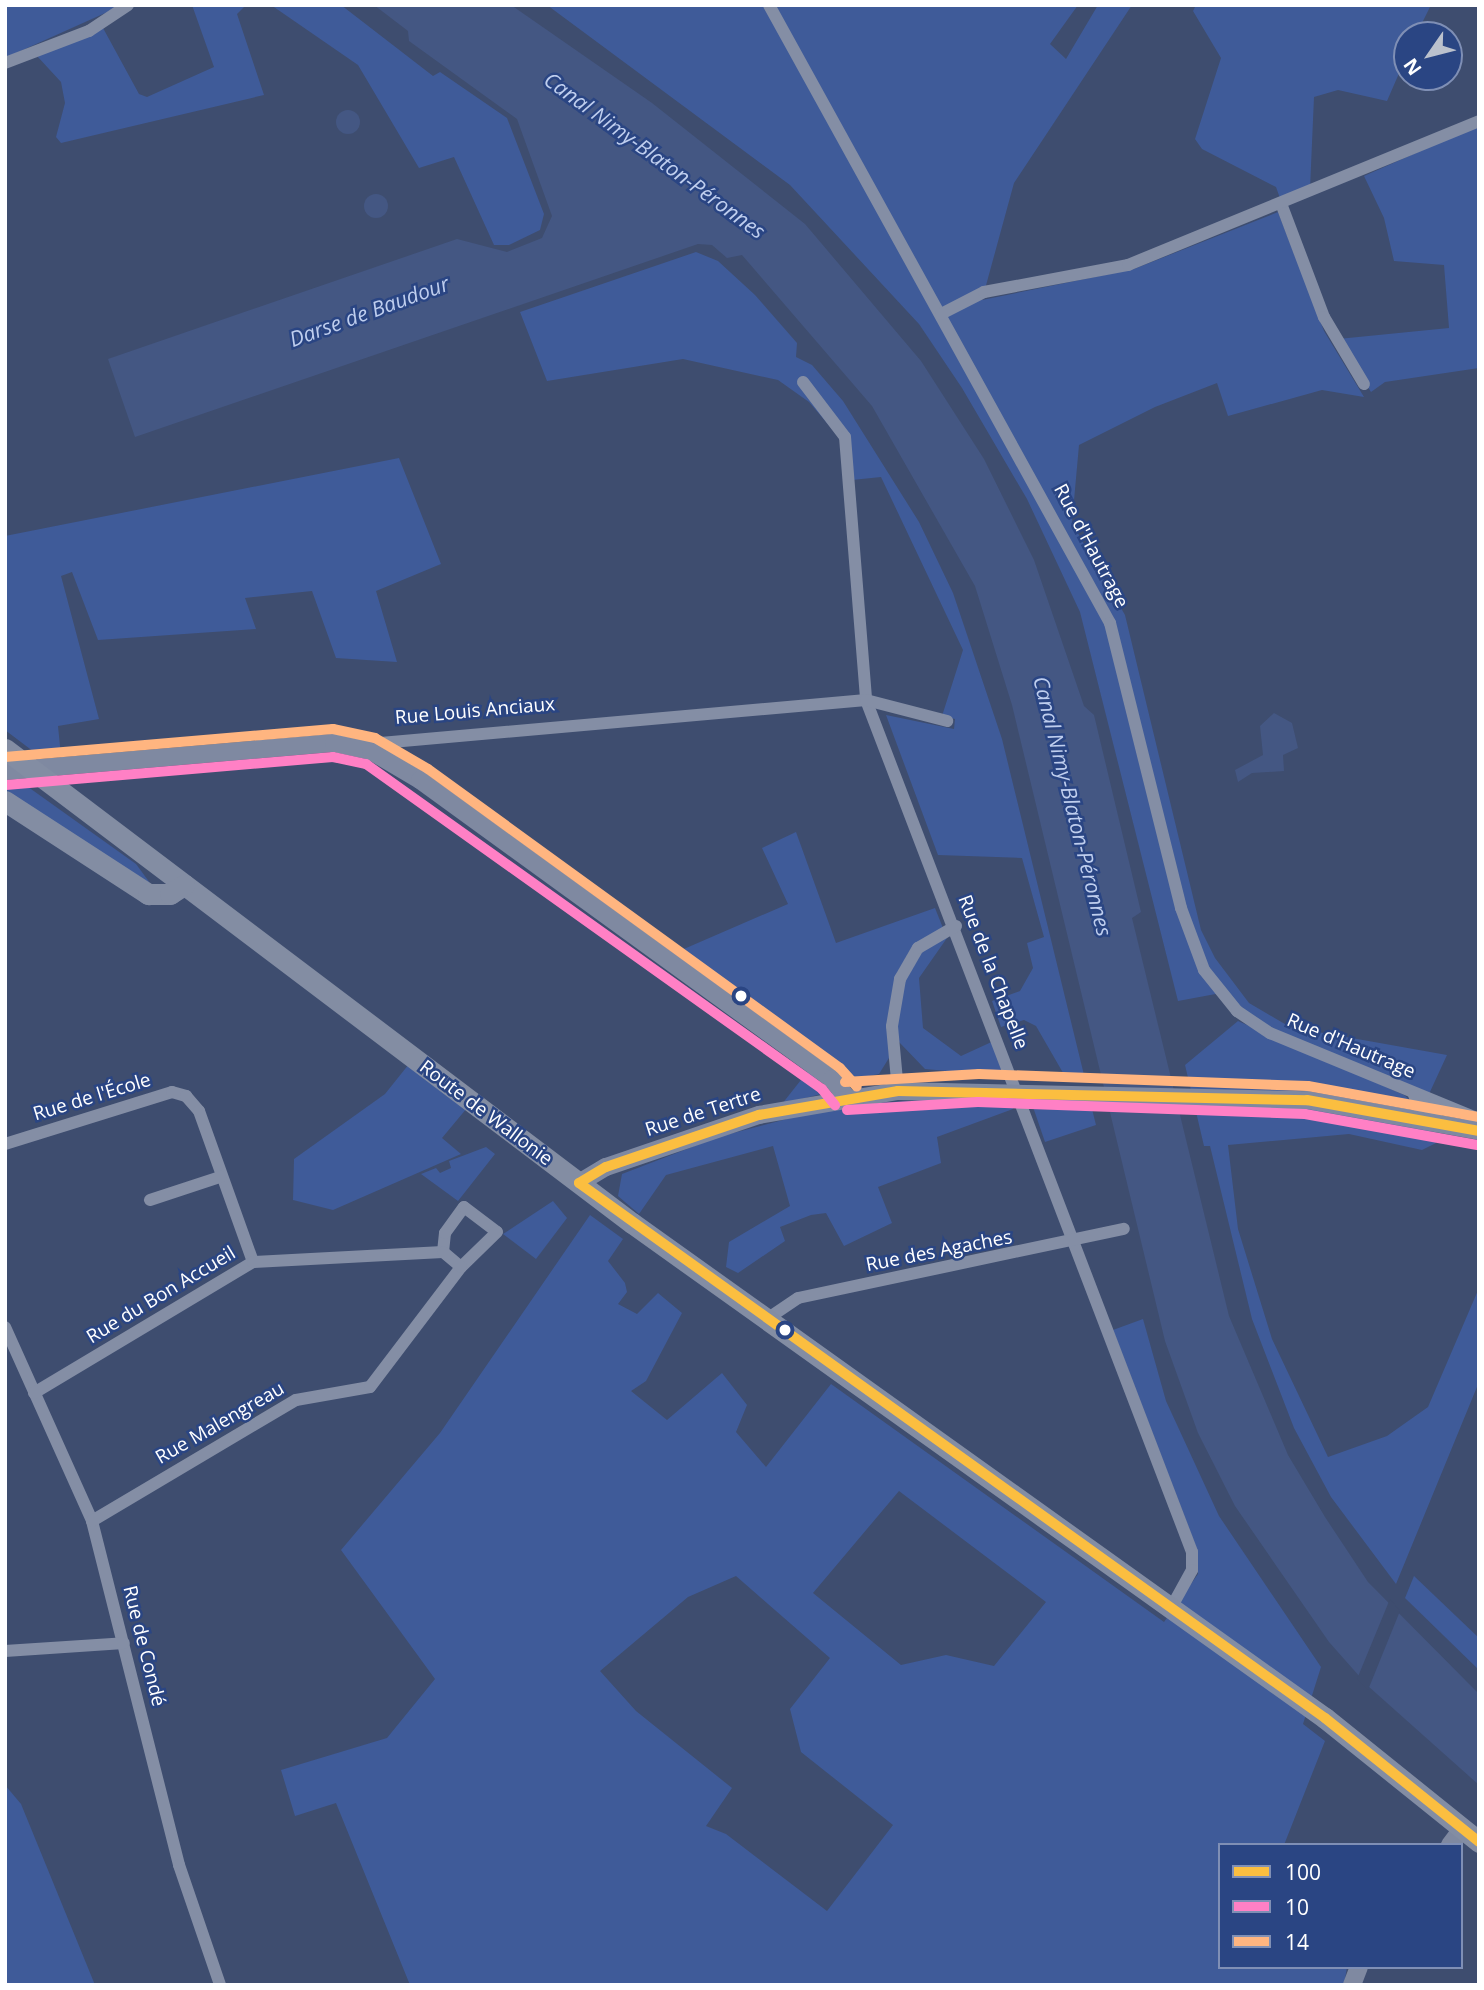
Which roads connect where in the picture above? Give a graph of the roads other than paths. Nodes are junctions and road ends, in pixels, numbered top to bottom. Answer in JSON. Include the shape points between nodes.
{"nodes":[{"id":1,"x":128,"y":5,"type":"edge"},
{"id":2,"x":769,"y":5,"type":"edge"},
{"id":3,"x":5,"y":63,"type":"edge"},
{"id":4,"x":1479,"y":121,"type":"edge"},
{"id":5,"x":1282,"y":206,"type":"junction"},
{"id":6,"x":941,"y":314,"type":"junction"},
{"id":7,"x":803,"y":382,"type":"dead end"},
{"id":8,"x":1364,"y":384,"type":"dead end"},
{"id":9,"x":866,"y":700,"type":"junction"},
{"id":10,"x":947,"y":721,"type":"dead end"},
{"id":11,"x":354,"y":745,"type":"junction"},
{"id":12,"x":5,"y":749,"type":"edge"},
{"id":13,"x":5,"y":771,"type":"edge"},
{"id":14,"x":5,"y":802,"type":"edge"},
{"id":15,"x":184,"y":885,"type":"junction"},
{"id":16,"x":956,"y":926,"type":"junction"},
{"id":17,"x":898,"y":1091,"type":"junction"},
{"id":18,"x":1412,"y":1092,"type":"junction"},
{"id":19,"x":846,"y":1096,"type":"junction"},
{"id":20,"x":1434,"y":1101,"type":"junction"},
{"id":21,"x":1479,"y":1119,"type":"edge"},
{"id":22,"x":1424,"y":1120,"type":"junction"},
{"id":23,"x":1479,"y":1131,"type":"edge"},
{"id":24,"x":5,"y":1144,"type":"edge"},
{"id":25,"x":220,"y":1177,"type":"junction"},
{"id":26,"x":579,"y":1182,"type":"junction"},
{"id":27,"x":150,"y":1199,"type":"dead end"},
{"id":28,"x":1124,"y":1229,"type":"dead end"},
{"id":29,"x":1076,"y":1241,"type":"junction"},
{"id":30,"x":443,"y":1252,"type":"junction"},
{"id":31,"x":253,"y":1262,"type":"junction"},
{"id":32,"x":461,"y":1267,"type":"junction"},
{"id":33,"x":767,"y":1319,"type":"junction"},
{"id":34,"x":5,"y":1327,"type":"edge"},
{"id":35,"x":34,"y":1393,"type":"junction"},
{"id":36,"x":92,"y":1521,"type":"junction"},
{"id":37,"x":1171,"y":1608,"type":"junction"},
{"id":38,"x":124,"y":1643,"type":"junction"},
{"id":39,"x":5,"y":1651,"type":"edge"},
{"id":40,"x":1464,"y":1838,"type":"edge"},
{"id":41,"x":220,"y":1985,"type":"edge"}],
"edges":[{"from":1,"to":3,"type":"street","via":[[89,31]]},
{"from":2,"to":6,"type":"street","name":"Rue d'Hautrage"},
{"from":4,"to":5,"type":"street"},
{"from":5,"to":6,"type":"street","via":[[1128,265],[984,292]]},
{"from":5,"to":8,"type":"street","via":[[1324,317]]},
{"from":6,"to":18,"type":"street","name":"Rue d'Hautrage","via":[[1110,623],[1181,908],[1204,970],[1256,1025]]},
{"from":7,"to":9,"type":"street","name":"Rue de la Chapelle","via":[[845,437]]},
{"from":9,"to":10,"type":"street","name":"Rue Louis Anciaux"},
{"from":9,"to":11,"type":"street","name":"Rue Louis Anciaux"},
{"from":9,"to":16,"type":"street","name":"Rue de la Chapelle"},
{"from":11,"to":13,"type":"street","name":"Rue Louis Anciaux"},
{"from":11,"to":19,"type":"street","via":[[420,780],[832,1079]]},
{"from":12,"to":15,"type":"main road","name":"Route de Wallonie"},
{"from":14,"to":15,"type":"main road","via":[[148,894],[170,894]]},
{"from":15,"to":26,"type":"main road","name":"Route de Wallonie"},
{"from":16,"to":17,"type":"street","via":[[918,948],[900,979],[892,1026]]},
{"from":16,"to":29,"type":"street","name":"Rue de la Chapelle"},
{"from":17,"to":19,"type":"street","name":"Rue de Tertre"},
{"from":17,"to":22,"type":"street","name":"Rue de Tertre","via":[[978,1088],[1336,1103]]},
{"from":18,"to":20,"type":"street","name":"Rue d'Hautrage"},
{"from":18,"to":22,"type":"street","via":[[1421,1100]]},
{"from":19,"to":26,"type":"street","name":"Rue de Tertre","via":[[727,1125]]},
{"from":20,"to":21,"type":"street","name":"Rue d'Hautrage"},
{"from":20,"to":22,"type":"street","via":[[1439,1111]]},
{"from":22,"to":23,"type":"street","name":"Rue de Tertre"},
{"from":24,"to":25,"type":"street","name":"Rue de l'École","via":[[180,1093],[199,1111]]},
{"from":25,"to":27,"type":"street"},
{"from":25,"to":31,"type":"street","name":"Rue de l'École"},
{"from":26,"to":33,"type":"main road","name":"Route de Wallonie"},
{"from":28,"to":29,"type":"street","name":"Rue des Agaches"},
{"from":29,"to":33,"type":"street","name":"Rue des Agaches","via":[[798,1298]]},
{"from":29,"to":37,"type":"street","name":"Rue de la Chapelle","via":[[1192,1552],[1192,1570]]},
{"from":30,"to":31,"type":"street","name":"Rue du Bon Accueil"},
{"from":30,"to":32,"type":"street"},
{"from":30,"to":32,"type":"street","name":"Rue Malengreau","via":[[445,1233],[464,1207],[497,1232]]},
{"from":31,"to":35,"type":"street","name":"Rue du Bon Accueil"},
{"from":32,"to":36,"type":"street","name":"Rue Malengreau","via":[[370,1387],[296,1400]]},
{"from":33,"to":37,"type":"main road","name":"Route de Wallonie"},
{"from":34,"to":35,"type":"street","name":"Rue de Condé"},
{"from":35,"to":36,"type":"street","name":"Rue de Condé"},
{"from":36,"to":38,"type":"street","name":"Rue de Condé"},
{"from":37,"to":40,"type":"main road","name":"Route de Wallonie","via":[[1369,1751]]},
{"from":38,"to":39,"type":"street"},
{"from":38,"to":41,"type":"street","name":"Rue de Condé","via":[[179,1865]]}]}
